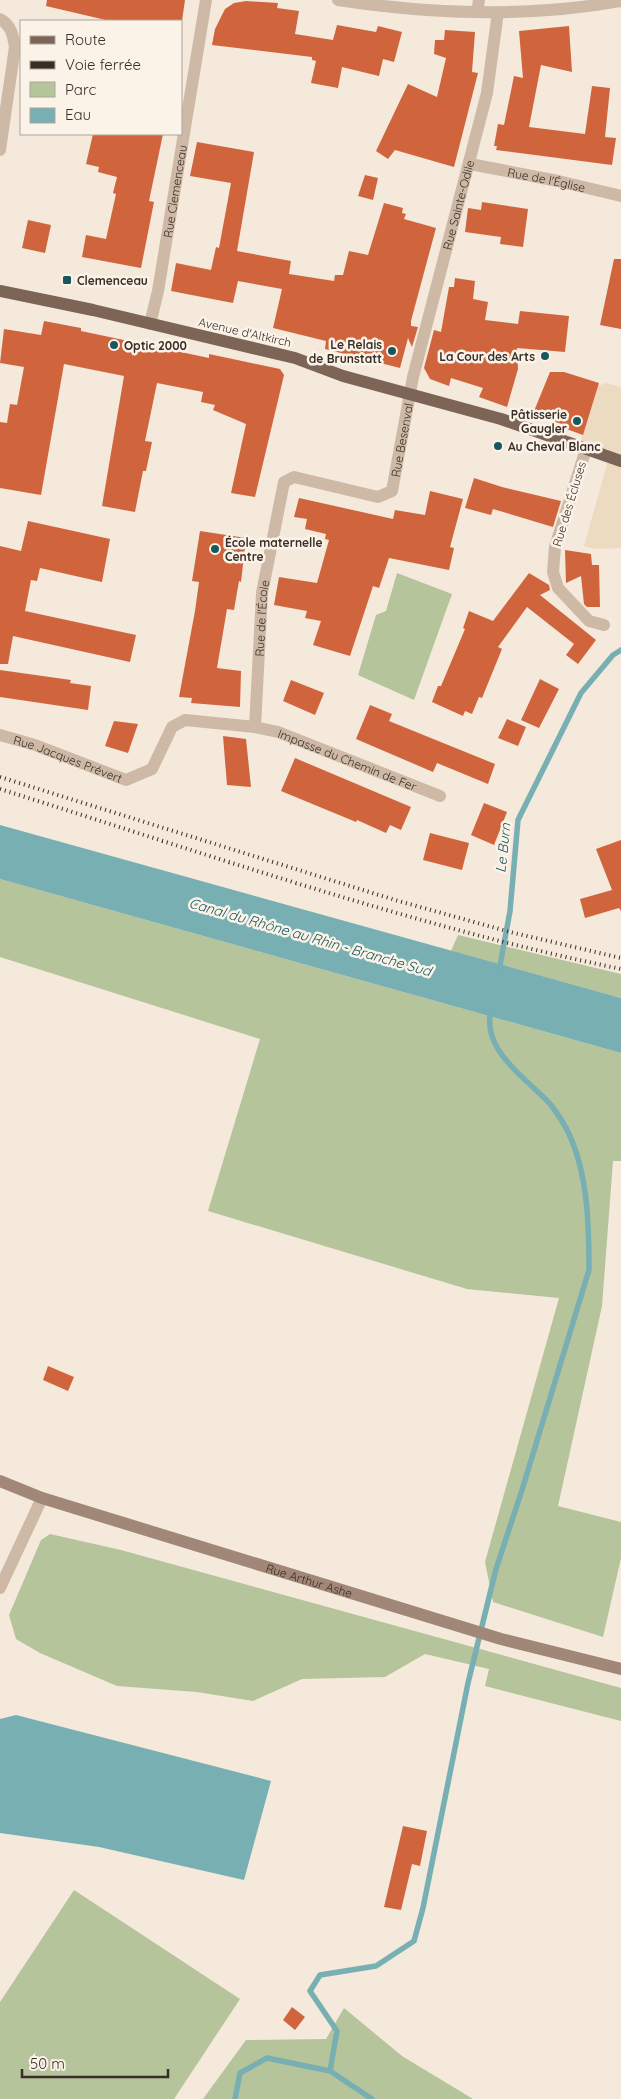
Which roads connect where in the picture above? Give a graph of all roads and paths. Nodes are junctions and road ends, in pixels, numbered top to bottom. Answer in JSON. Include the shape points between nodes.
{"nodes":[{"id":1,"x":206,"y":0,"type":"edge"},
{"id":2,"x":338,"y":0,"type":"edge"},
{"id":3,"x":621,"y":1,"type":"edge"},
{"id":4,"x":478,"y":6,"type":"edge"},
{"id":5,"x":498,"y":12,"type":"junction"},
{"id":6,"x":0,"y":19,"type":"edge"},
{"id":7,"x":0,"y":150,"type":"edge"},
{"id":8,"x":470,"y":164,"type":"junction"},
{"id":9,"x":621,"y":196,"type":"edge"},
{"id":10,"x":0,"y":291,"type":"edge"},
{"id":11,"x":150,"y":324,"type":"junction"},
{"id":12,"x":409,"y":396,"type":"junction"},
{"id":13,"x":586,"y":449,"type":"junction"},
{"id":14,"x":621,"y":461,"type":"edge"},
{"id":15,"x":284,"y":482,"type":"joint"},
{"id":16,"x":604,"y":625,"type":"dead end"},
{"id":17,"x":255,"y":727,"type":"junction"},
{"id":18,"x":0,"y":735,"type":"edge"},
{"id":19,"x":440,"y":796,"type":"dead end"},
{"id":20,"x":0,"y":1481,"type":"edge"},
{"id":21,"x":42,"y":1498,"type":"junction"},
{"id":22,"x":0,"y":1588,"type":"edge"},
{"id":23,"x":621,"y":1669,"type":"edge"}],
"edges":[{"from":1,"to":11,"type":"street","name":"Rue Clemenceau"},
{"from":2,"to":4,"type":"street","via":[[379,6]]},
{"from":3,"to":5,"type":"street"},
{"from":4,"to":5,"type":"street"},
{"from":5,"to":8,"type":"street","name":"Rue Sainte-Odile","via":[[487,93]]},
{"from":6,"to":7,"type":"street","via":[[13,33],[15,47]]},
{"from":8,"to":9,"type":"street","name":"Rue de l'Église"},
{"from":8,"to":12,"type":"street","name":"Rue Sainte-Odile"},
{"from":10,"to":11,"type":"main road","name":"Avenue d'Altkirch"},
{"from":11,"to":12,"type":"main road","name":"Avenue d'Altkirch","via":[[295,358]]},
{"from":12,"to":13,"type":"main road","name":"Avenue d'Altkirch","via":[[501,419]]},
{"from":12,"to":15,"type":"street","name":"Rue Besenval","via":[[392,492],[378,497],[294,477]]},
{"from":13,"to":14,"type":"main road","name":"Avenue d'Altkirch"},
{"from":13,"to":16,"type":"street","name":"Rue des Écluses","via":[[555,547],[553,572],[558,588],[589,621]]},
{"from":15,"to":17,"type":"street","name":"Rue de l'École","via":[[262,593]]},
{"from":17,"to":18,"type":"street","name":"Rue Jacques Prévert","via":[[185,720],[172,727],[152,769],[126,780]]},
{"from":17,"to":19,"type":"street","name":"Impasse du Chemin de Fer","via":[[278,732]]},
{"from":20,"to":21,"type":"main road","name":"Rue Arthur Ashe"},
{"from":21,"to":22,"type":"street"},
{"from":21,"to":23,"type":"main road","name":"Rue Arthur Ashe","via":[[501,1639]]}]}
